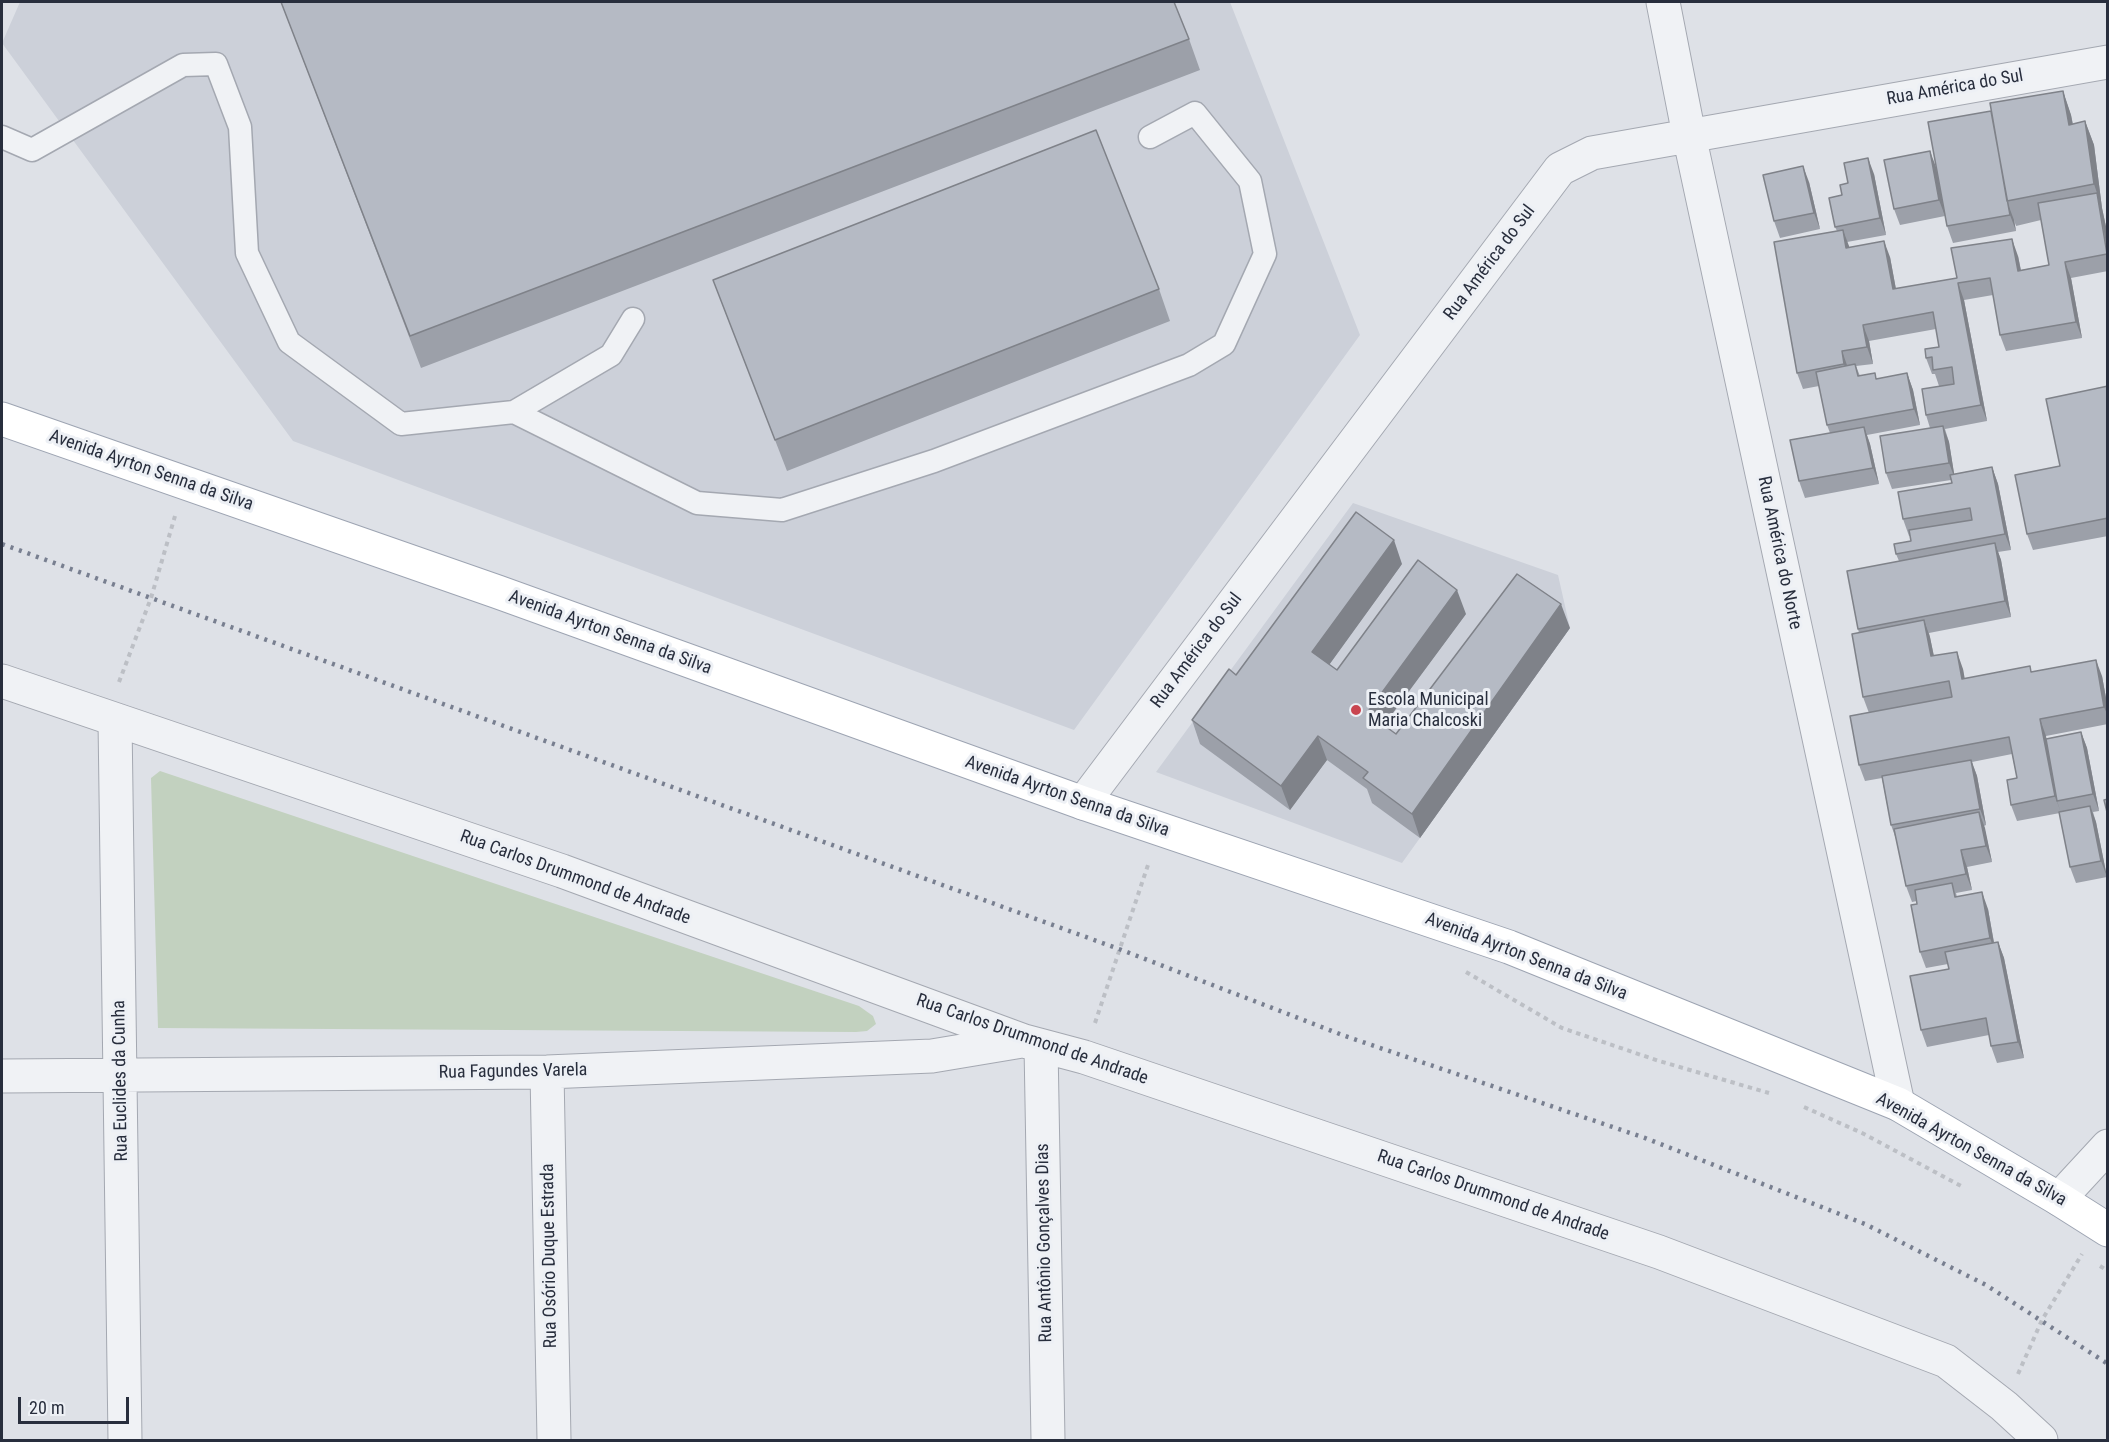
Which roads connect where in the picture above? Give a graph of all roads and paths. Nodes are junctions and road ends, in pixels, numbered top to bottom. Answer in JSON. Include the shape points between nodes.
{"nodes":[{"id":1,"x":1664,"y":2,"type":"edge"},
{"id":2,"x":2108,"y":62,"type":"edge"},
{"id":3,"x":1689,"y":135,"type":"junction"},
{"id":4,"x":2,"y":136,"type":"edge"},
{"id":5,"x":1150,"y":137,"type":"dead end"},
{"id":6,"x":633,"y":319,"type":"dead end"},
{"id":7,"x":514,"y":412,"type":"junction"},
{"id":8,"x":2,"y":419,"type":"edge"},
{"id":9,"x":187,"y":517,"type":"dead end"},
{"id":10,"x":2,"y":681,"type":"edge"},
{"id":11,"x":111,"y":719,"type":"junction"},
{"id":12,"x":1083,"y":804,"type":"junction"},
{"id":13,"x":1138,"y":857,"type":"dead end"},
{"id":14,"x":1149,"y":861,"type":"junction"},
{"id":15,"x":1160,"y":865,"type":"dead end"},
{"id":16,"x":1464,"y":971,"type":"dead end"},
{"id":17,"x":1032,"y":1044,"type":"junction"},
{"id":18,"x":1084,"y":1057,"type":"junction"},
{"id":19,"x":547,"y":1072,"type":"junction"},
{"id":20,"x":2,"y":1076,"type":"edge"},
{"id":21,"x":121,"y":1076,"type":"junction"},
{"id":22,"x":1776,"y":1095,"type":"dead end"},
{"id":23,"x":1898,"y":1104,"type":"junction"},
{"id":24,"x":1797,"y":1105,"type":"dead end"},
{"id":25,"x":2108,"y":1146,"type":"edge"},
{"id":26,"x":1967,"y":1189,"type":"dead end"},
{"id":27,"x":2059,"y":1198,"type":"junction"},
{"id":28,"x":2105,"y":1229,"type":"edge"},
{"id":29,"x":2074,"y":1249,"type":"dead end"},
{"id":30,"x":2082,"y":1255,"type":"junction"},
{"id":31,"x":2108,"y":1271,"type":"edge"},
{"id":32,"x":2004,"y":1406,"type":"junction"},
{"id":33,"x":124,"y":1440,"type":"edge"},
{"id":34,"x":554,"y":1440,"type":"edge"},
{"id":35,"x":1048,"y":1440,"type":"edge"},
{"id":36,"x":2004,"y":1440,"type":"edge"},
{"id":37,"x":2041,"y":1440,"type":"edge"}],
"edges":[{"from":1,"to":3,"type":"street","name":"Rua América do Norte"},
{"from":2,"to":3,"type":"street","name":"Rua América do Sul"},
{"from":3,"to":12,"type":"street","name":"Rua América do Sul","via":[[1592,153],[1560,169]]},
{"from":3,"to":23,"type":"street","name":"Rua América do Norte"},
{"from":4,"to":7,"type":"lane","via":[[32,150],[183,65],[216,64],[240,127],[247,253],[289,342],[401,424]]},
{"from":5,"to":7,"type":"lane","via":[[1195,113],[1250,181],[1265,254],[1224,345],[1189,364],[934,461],[782,510],[697,503]]},
{"from":6,"to":7,"type":"lane","via":[[611,355]]},
{"from":8,"to":12,"type":"main road","name":"Avenida Ayrton Senna da Silva","via":[[498,592]]},
{"from":9,"to":11,"type":"path","via":[[176,513]]},
{"from":10,"to":11,"type":"street","name":"Rua Carlos Drummond de Andrade"},
{"from":11,"to":17,"type":"street","name":"Rua Carlos Drummond de Andrade","via":[[562,871]]},
{"from":11,"to":21,"type":"street","name":"Rua Euclides da Cunha"},
{"from":12,"to":23,"type":"main road","name":"Avenida Ayrton Senna da Silva","via":[[1509,947]]},
{"from":13,"to":14,"type":"path"},
{"from":14,"to":15,"type":"path"},
{"from":14,"to":18,"type":"path"},
{"from":16,"to":22,"type":"path","via":[[1562,1028]]},
{"from":17,"to":18,"type":"street","name":"Rua Carlos Drummond de Andrade"},
{"from":17,"to":19,"type":"street","name":"Rua Fagundes Varela","via":[[932,1056]]},
{"from":17,"to":35,"type":"street","name":"Rua Antônio Gonçalves Dias"},
{"from":18,"to":32,"type":"street","name":"Rua Carlos Drummond de Andrade","via":[[1681,1261],[1946,1361]]},
{"from":19,"to":21,"type":"street","name":"Rua Fagundes Varela"},
{"from":19,"to":34,"type":"street","name":"Rua Osório Duque Estrada"},
{"from":20,"to":21,"type":"street","name":"Rua Fagundes Varela"},
{"from":21,"to":33,"type":"street","name":"Rua Euclides da Cunha"},
{"from":23,"to":27,"type":"main road","name":"Avenida Ayrton Senna da Silva"},
{"from":24,"to":26,"type":"path","via":[[1862,1133]]},
{"from":25,"to":27,"type":"street"},
{"from":27,"to":28,"type":"main road","name":"Avenida Ayrton Senna da Silva"},
{"from":28,"to":30,"type":"path"},
{"from":29,"to":30,"type":"path"},
{"from":30,"to":31,"type":"path"},
{"from":30,"to":32,"type":"path","via":[[2042,1320]]},
{"from":32,"to":36,"type":"street"},
{"from":32,"to":37,"type":"street","name":"Rua Carlos Drummond de Andrade"}]}
